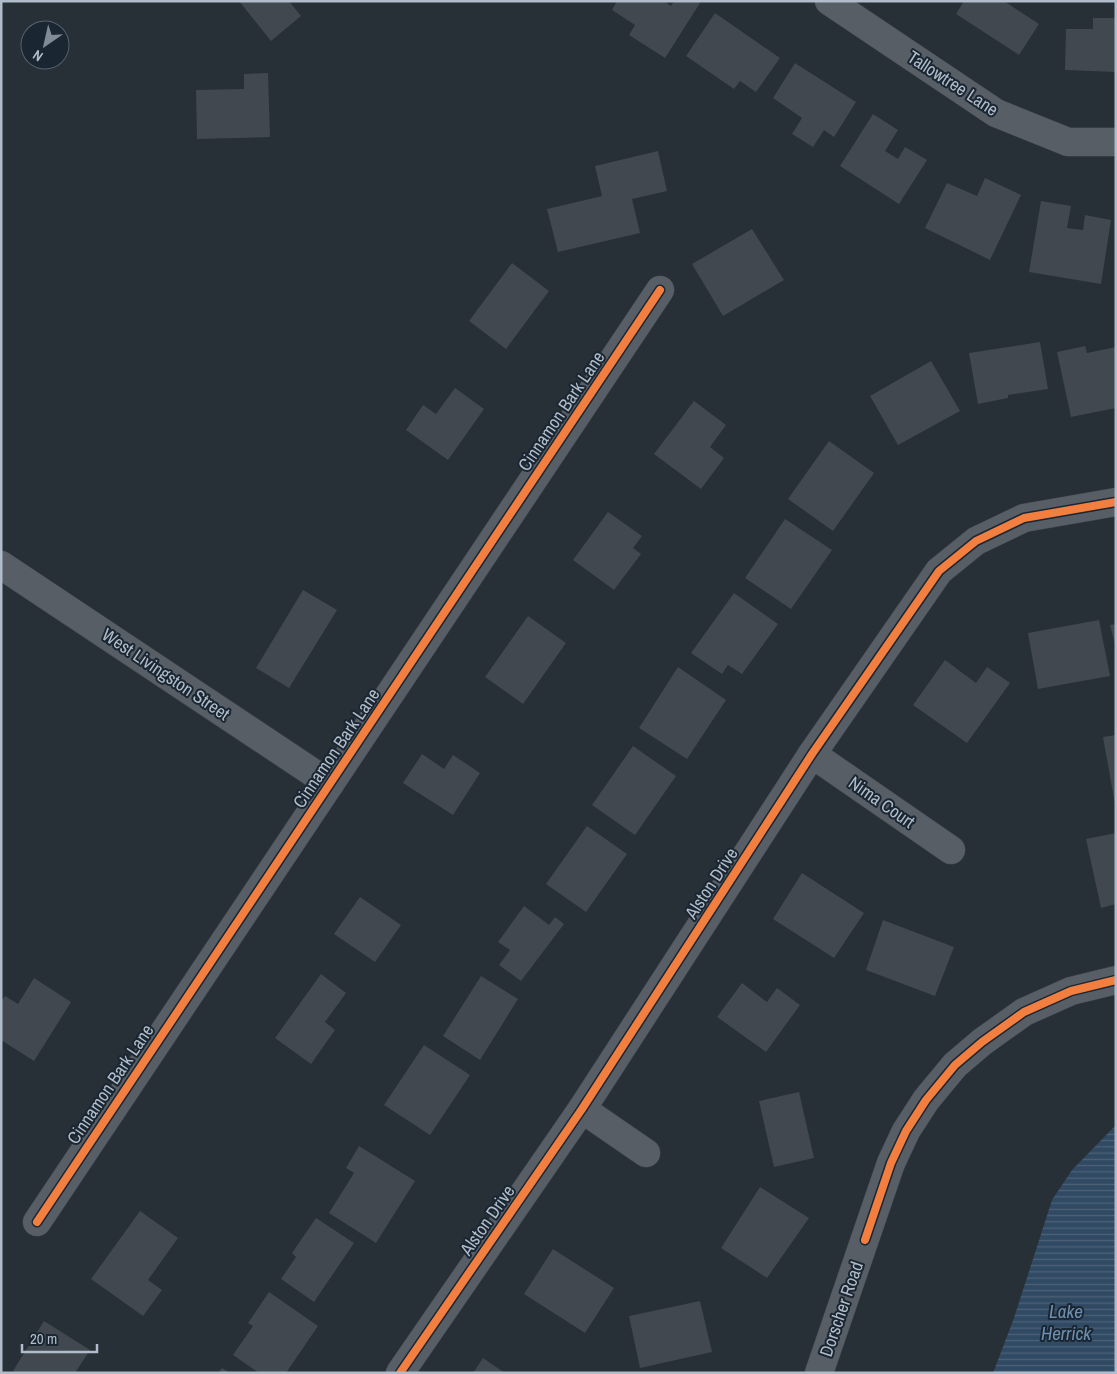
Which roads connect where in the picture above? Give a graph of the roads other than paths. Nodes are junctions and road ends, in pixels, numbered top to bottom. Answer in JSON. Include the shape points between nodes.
{"nodes":[{"id":1,"x":829,"y":1,"type":"edge"},
{"id":2,"x":1116,"y":142,"type":"edge"},
{"id":3,"x":660,"y":290,"type":"dead end"},
{"id":4,"x":1116,"y":502,"type":"edge"},
{"id":5,"x":1,"y":565,"type":"edge"},
{"id":6,"x":812,"y":754,"type":"junction"},
{"id":7,"x":330,"y":784,"type":"junction"},
{"id":8,"x":951,"y":850,"type":"dead end"},
{"id":9,"x":1116,"y":980,"type":"edge"},
{"id":10,"x":582,"y":1109,"type":"junction"},
{"id":11,"x":646,"y":1153,"type":"dead end"},
{"id":12,"x":36,"y":1222,"type":"dead end"},
{"id":13,"x":400,"y":1373,"type":"edge"},
{"id":14,"x":820,"y":1373,"type":"edge"}],
"edges":[{"from":1,"to":2,"type":"street","name":"Tallowtree Lane","via":[[996,113],[1068,142]]},
{"from":3,"to":7,"type":"street","name":"Cinnamon Bark Lane"},
{"from":4,"to":6,"type":"street","name":"Alston Drive","via":[[1024,518],[976,541],[939,571]]},
{"from":5,"to":7,"type":"street","name":"West Livingston Street"},
{"from":6,"to":8,"type":"street","name":"Nima Court"},
{"from":6,"to":10,"type":"street","name":"Alston Drive"},
{"from":7,"to":12,"type":"street","name":"Cinnamon Bark Lane"},
{"from":9,"to":14,"type":"street","name":"Dorscher Road","via":[[1071,991],[1024,1012],[955,1065],[926,1100],[891,1163]]},
{"from":10,"to":11,"type":"street"},
{"from":10,"to":13,"type":"street","name":"Alston Drive"}]}
